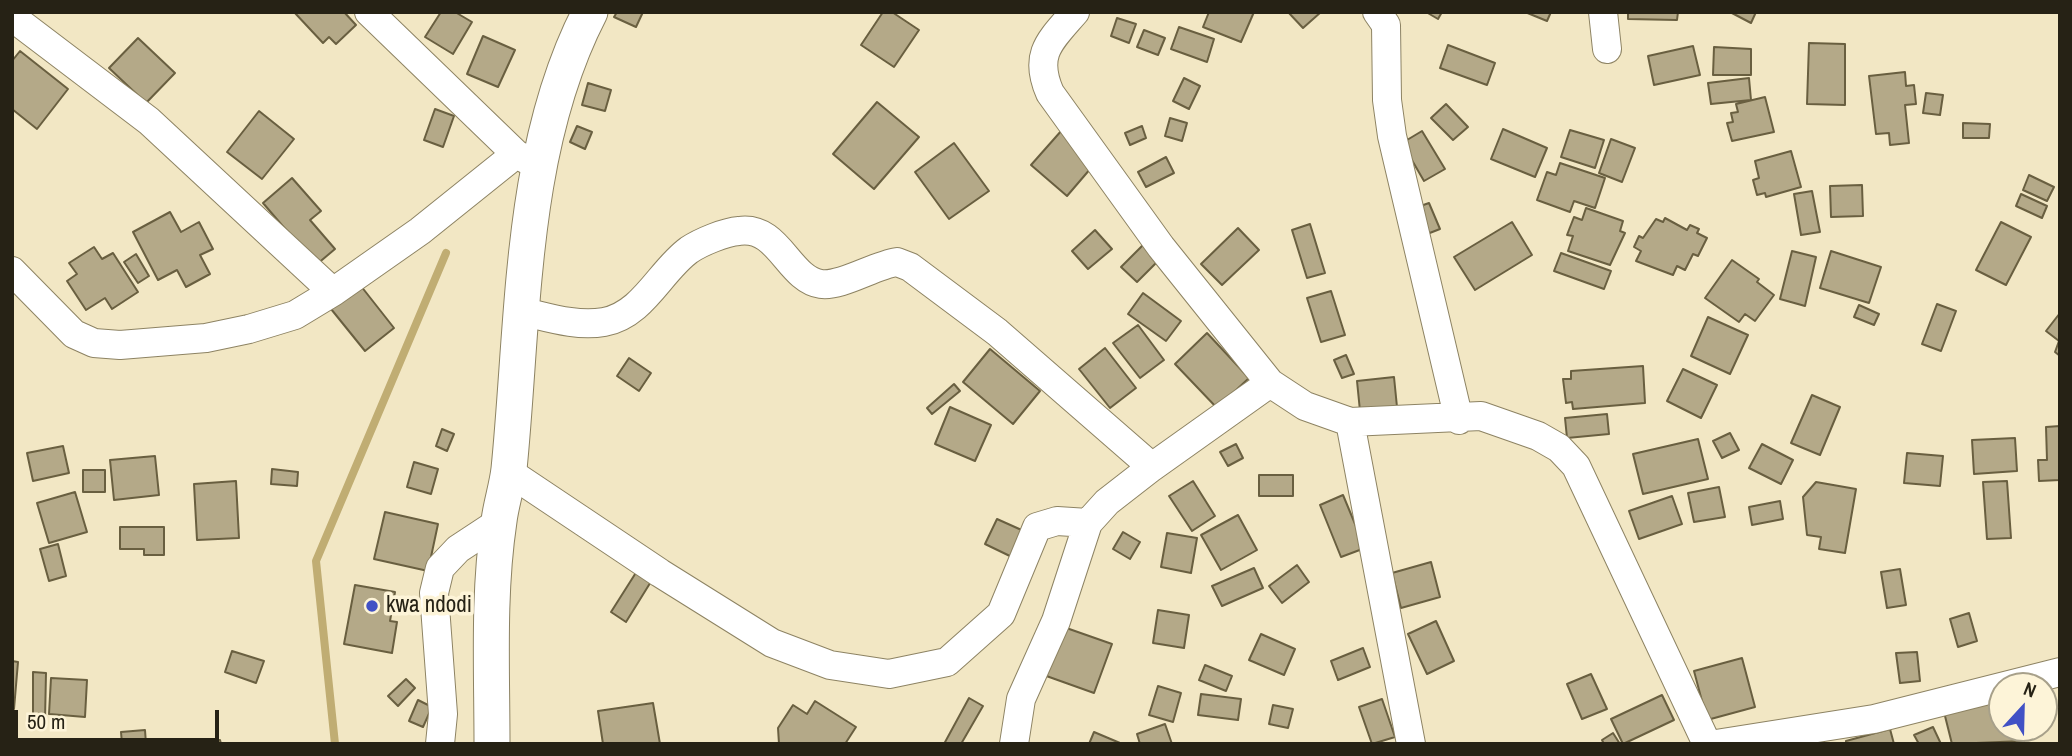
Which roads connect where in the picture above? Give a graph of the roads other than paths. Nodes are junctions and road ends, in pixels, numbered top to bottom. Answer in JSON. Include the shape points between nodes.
{"nodes":[{"id":1,"x":369,"y":12,"type":"edge"},
{"id":2,"x":590,"y":12,"type":"edge"},
{"id":3,"x":1075,"y":12,"type":"edge"},
{"id":4,"x":1377,"y":12,"type":"edge"},
{"id":5,"x":1603,"y":12,"type":"edge"},
{"id":6,"x":12,"y":17,"type":"edge"},
{"id":7,"x":1607,"y":49,"type":"dead end"},
{"id":8,"x":528,"y":160,"type":"junction"},
{"id":9,"x":12,"y":271,"type":"edge"},
{"id":10,"x":333,"y":292,"type":"junction"},
{"id":11,"x":520,"y":311,"type":"junction"},
{"id":12,"x":1270,"y":383,"type":"junction"},
{"id":13,"x":1459,"y":419,"type":"junction"},
{"id":14,"x":1350,"y":422,"type":"junction"},
{"id":15,"x":1152,"y":467,"type":"junction"},
{"id":16,"x":509,"y":472,"type":"junction"},
{"id":17,"x":499,"y":522,"type":"junction"},
{"id":18,"x":1088,"y":523,"type":"junction"},
{"id":19,"x":2060,"y":672,"type":"edge"},
{"id":20,"x":440,"y":744,"type":"edge"},
{"id":21,"x":492,"y":744,"type":"edge"},
{"id":22,"x":1014,"y":744,"type":"edge"},
{"id":23,"x":1411,"y":744,"type":"edge"},
{"id":24,"x":1707,"y":744,"type":"edge"},
{"id":25,"x":1716,"y":744,"type":"edge"}],
"edges":[{"from":1,"to":8,"type":"street"},
{"from":2,"to":8,"type":"street"},
{"from":3,"to":12,"type":"street","via":[[1046,46],[1041,64],[1050,93],[1161,247]]},
{"from":4,"to":13,"type":"street","via":[[1386,25],[1392,136]]},
{"from":5,"to":7,"type":"street"},
{"from":6,"to":10,"type":"street","via":[[149,121]]},
{"from":8,"to":10,"type":"street"},
{"from":8,"to":11,"type":"street"},
{"from":9,"to":10,"type":"street","via":[[74,334],[94,343],[120,345],[206,338],[249,329],[295,315]]},
{"from":11,"to":15,"type":"street","via":[[580,323],[607,321],[635,306],[689,250],[737,231],[764,235],[808,279],[820,284],[897,262],[997,332]]},
{"from":11,"to":16,"type":"street"},
{"from":12,"to":14,"type":"street","via":[[1305,406]]},
{"from":12,"to":15,"type":"street"},
{"from":13,"to":14,"type":"street"},
{"from":13,"to":24,"type":"street","via":[[1481,416],[1538,436],[1559,448],[1576,466]]},
{"from":14,"to":23,"type":"street"},
{"from":15,"to":18,"type":"street"},
{"from":16,"to":17,"type":"street"},
{"from":16,"to":18,"type":"street","via":[[772,643],[830,665],[889,674],[947,662],[1001,614],[1037,527],[1056,521]]},
{"from":17,"to":20,"type":"street","via":[[458,549],[440,568],[434,593],[443,714]]},
{"from":17,"to":21,"type":"street","via":[[491,608]]},
{"from":18,"to":22,"type":"street","via":[[1056,621],[1021,699]]},
{"from":19,"to":25,"type":"street","via":[[1874,719]]}]}
